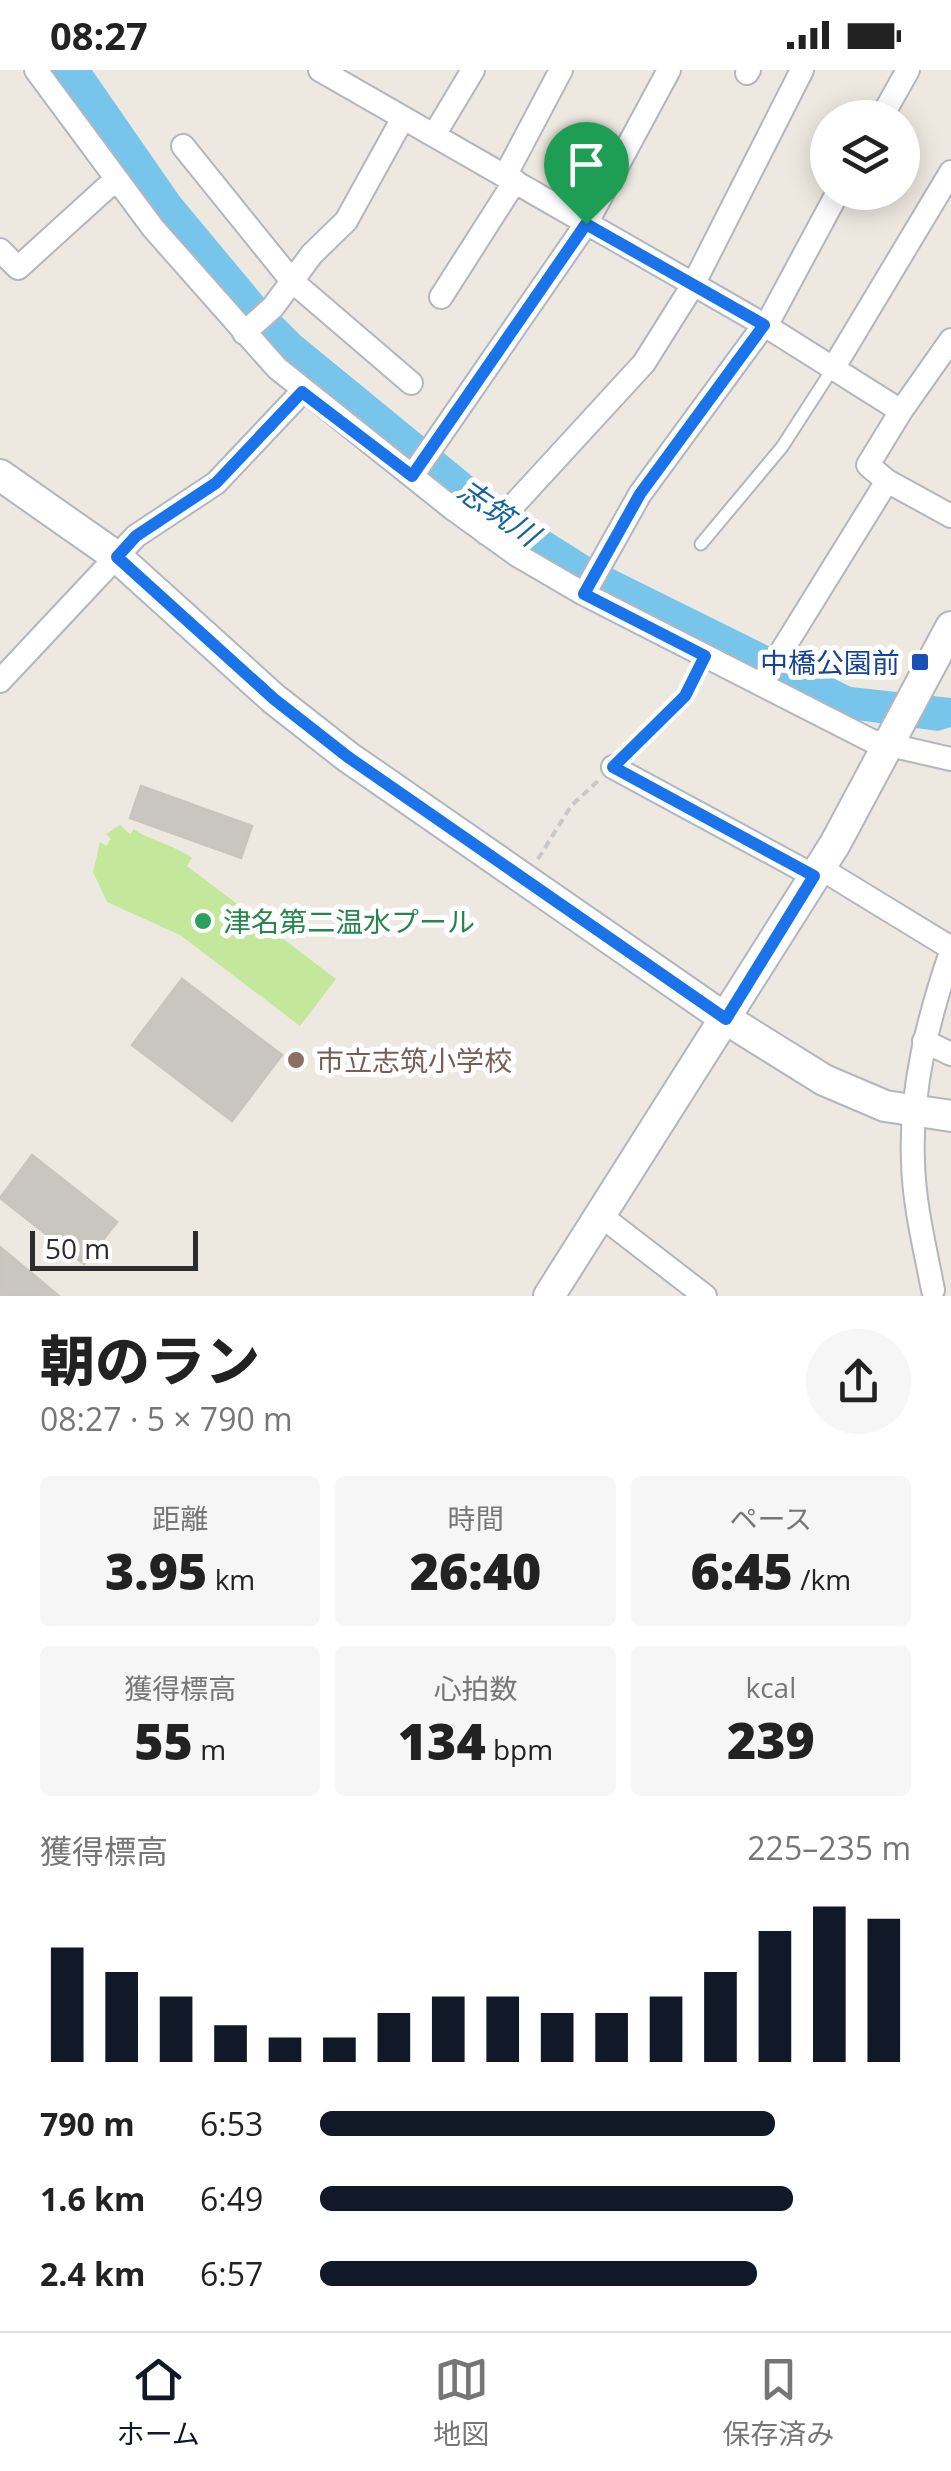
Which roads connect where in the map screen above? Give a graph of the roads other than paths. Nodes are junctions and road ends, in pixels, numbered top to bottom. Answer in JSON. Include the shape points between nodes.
{"nodes":[{"id":1,"x":36,"y":70,"type":"edge"},
{"id":2,"x":473,"y":70,"type":"edge"},
{"id":3,"x":560,"y":70,"type":"edge"},
{"id":4,"x":670,"y":70,"type":"edge"},
{"id":5,"x":802,"y":70,"type":"edge"},
{"id":6,"x":908,"y":70,"type":"edge"},
{"id":7,"x":333,"y":73,"type":"edge"},
{"id":8,"x":891,"y":100,"type":"edge"},
{"id":9,"x":404,"y":118,"type":"junction"},
{"id":10,"x":434,"y":136,"type":"junction"},
{"id":11,"x":183,"y":146,"type":"dead end"},
{"id":12,"x":951,"y":172,"type":"edge"},
{"id":13,"x":510,"y":179,"type":"junction"},
{"id":14,"x":115,"y":180,"type":"junction"},
{"id":15,"x":828,"y":210,"type":"edge"},
{"id":16,"x":586,"y":224,"type":"junction"},
{"id":17,"x":0,"y":250,"type":"edge"},
{"id":18,"x":292,"y":281,"type":"junction"},
{"id":19,"x":692,"y":285,"type":"junction"},
{"id":20,"x":441,"y":297,"type":"dead end"},
{"id":21,"x":765,"y":325,"type":"junction"},
{"id":22,"x":244,"y":333,"type":"junction"},
{"id":23,"x":951,"y":340,"type":"edge"},
{"id":24,"x":834,"y":367,"type":"junction"},
{"id":25,"x":411,"y":383,"type":"dead end"},
{"id":26,"x":302,"y":392,"type":"junction"},
{"id":27,"x":901,"y":411,"type":"junction"},
{"id":28,"x":0,"y":475,"type":"edge"},
{"id":29,"x":412,"y":476,"type":"junction"},
{"id":30,"x":887,"y":481,"type":"junction"},
{"id":31,"x":951,"y":516,"type":"edge"},
{"id":32,"x":488,"y":534,"type":"junction"},
{"id":33,"x":701,"y":544,"type":"dead end"},
{"id":34,"x":117,"y":557,"type":"junction"},
{"id":35,"x":584,"y":594,"type":"junction"},
{"id":36,"x":951,"y":628,"type":"edge"},
{"id":37,"x":0,"y":682,"type":"edge"},
{"id":38,"x":762,"y":683,"type":"junction"},
{"id":39,"x":890,"y":746,"type":"junction"},
{"id":40,"x":951,"y":759,"type":"edge"},
{"id":41,"x":613,"y":767,"type":"road end"},
{"id":42,"x":817,"y":872,"type":"junction"},
{"id":43,"x":951,"y":950,"type":"edge"},
{"id":44,"x":726,"y":1019,"type":"junction"},
{"id":45,"x":924,"y":1040,"type":"junction"},
{"id":46,"x":951,"y":1054,"type":"edge"},
{"id":47,"x":917,"y":1111,"type":"junction"},
{"id":48,"x":951,"y":1116,"type":"edge"},
{"id":49,"x":600,"y":1216,"type":"junction"},
{"id":50,"x":938,"y":1290,"type":"edge"},
{"id":51,"x":548,"y":1296,"type":"edge"},
{"id":52,"x":706,"y":1296,"type":"edge"}],
"edges":[{"from":1,"to":14,"type":"street"},
{"from":2,"to":10,"type":"street"},
{"from":3,"to":13,"type":"street"},
{"from":4,"to":16,"type":"street"},
{"from":5,"to":19,"type":"street"},
{"from":6,"to":8,"type":"street"},
{"from":7,"to":9,"type":"street"},
{"from":9,"to":10,"type":"street"},
{"from":9,"to":18,"type":"street","via":[[346,222]]},
{"from":10,"to":13,"type":"street"},
{"from":11,"to":18,"type":"street"},
{"from":12,"to":24,"type":"street"},
{"from":13,"to":16,"type":"street"},
{"from":13,"to":20,"type":"street"},
{"from":14,"to":17,"type":"street","via":[[18,268]]},
{"from":14,"to":22,"type":"street"},
{"from":15,"to":21,"type":"street"},
{"from":16,"to":19,"type":"street"},
{"from":16,"to":29,"type":"street"},
{"from":18,"to":22,"type":"street"},
{"from":18,"to":25,"type":"street"},
{"from":19,"to":21,"type":"street"},
{"from":19,"to":32,"type":"street","via":[[644,362]]},
{"from":21,"to":24,"type":"street"},
{"from":21,"to":35,"type":"street","via":[[640,494]]},
{"from":22,"to":26,"type":"street"},
{"from":23,"to":27,"type":"street"},
{"from":24,"to":27,"type":"street"},
{"from":24,"to":33,"type":"lane","via":[[782,447]]},
{"from":26,"to":29,"type":"street"},
{"from":26,"to":34,"type":"street","via":[[216,483],[136,536]]},
{"from":27,"to":30,"type":"street","via":[[868,465]]},
{"from":28,"to":34,"type":"street"},
{"from":29,"to":32,"type":"street"},
{"from":30,"to":31,"type":"street"},
{"from":30,"to":38,"type":"street"},
{"from":32,"to":35,"type":"street"},
{"from":34,"to":37,"type":"street"},
{"from":34,"to":44,"type":"street","via":[[348,757]]},
{"from":35,"to":38,"type":"street"},
{"from":36,"to":39,"type":"street"},
{"from":38,"to":39,"type":"street"},
{"from":39,"to":40,"type":"street"},
{"from":39,"to":42,"type":"street"},
{"from":41,"to":42,"type":"street"},
{"from":42,"to":43,"type":"street"},
{"from":42,"to":44,"type":"street"},
{"from":43,"to":45,"type":"street"},
{"from":44,"to":47,"type":"street","via":[[824,1080],[885,1106]]},
{"from":44,"to":49,"type":"street"},
{"from":45,"to":46,"type":"street"},
{"from":45,"to":47,"type":"street"},
{"from":47,"to":48,"type":"street"},
{"from":47,"to":50,"type":"street","via":[[914,1179]]},
{"from":49,"to":51,"type":"street"},
{"from":49,"to":52,"type":"street"}]}
